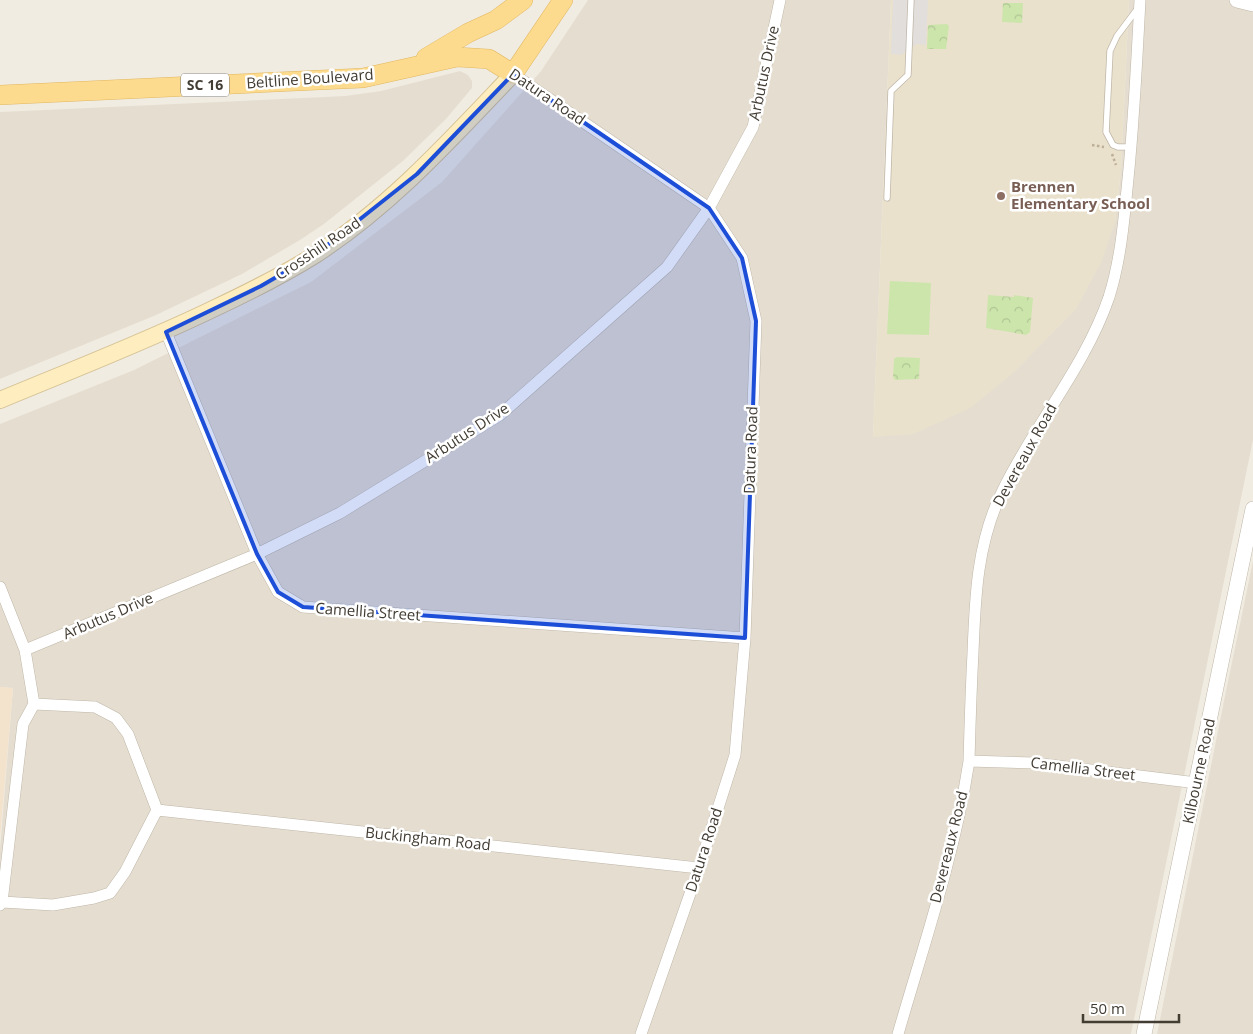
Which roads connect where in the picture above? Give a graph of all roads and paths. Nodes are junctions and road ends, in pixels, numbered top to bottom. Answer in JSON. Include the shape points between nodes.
{"nodes":[{"id":1,"x":523,"y":0,"type":"edge"},
{"id":2,"x":563,"y":0,"type":"edge"},
{"id":3,"x":780,"y":0,"type":"edge"},
{"id":4,"x":911,"y":0,"type":"edge"},
{"id":5,"x":1237,"y":0,"type":"edge"},
{"id":6,"x":1140,"y":3,"type":"edge"},
{"id":7,"x":1253,"y":4,"type":"edge"},
{"id":8,"x":410,"y":68,"type":"junction"},
{"id":9,"x":513,"y":74,"type":"junction"},
{"id":10,"x":0,"y":95,"type":"edge"},
{"id":11,"x":1092,"y":145,"type":"dead end"},
{"id":12,"x":1132,"y":147,"type":"junction"},
{"id":13,"x":1116,"y":172,"type":"dead end"},
{"id":14,"x":886,"y":198,"type":"dead end"},
{"id":15,"x":709,"y":208,"type":"junction"},
{"id":16,"x":166,"y":332,"type":"junction"},
{"id":17,"x":0,"y":400,"type":"edge"},
{"id":18,"x":1253,"y":509,"type":"edge"},
{"id":19,"x":257,"y":554,"type":"junction"},
{"id":20,"x":0,"y":587,"type":"edge"},
{"id":21,"x":745,"y":638,"type":"junction"},
{"id":22,"x":25,"y":650,"type":"junction"},
{"id":23,"x":34,"y":704,"type":"junction"},
{"id":24,"x":969,"y":761,"type":"junction"},
{"id":25,"x":1197,"y":783,"type":"junction"},
{"id":26,"x":157,"y":810,"type":"junction"},
{"id":27,"x":699,"y":868,"type":"junction"},
{"id":28,"x":1,"y":904,"type":"edge"},
{"id":29,"x":641,"y":1034,"type":"edge"},
{"id":30,"x":898,"y":1034,"type":"edge"},
{"id":31,"x":1144,"y":1034,"type":"edge"}],
"edges":[{"from":1,"to":8,"type":"main road","number":"SC 16","via":[[496,20]]},
{"from":2,"to":9,"type":"main road","name":"Crosshill Road"},
{"from":3,"to":15,"type":"street","name":"Arbutus Drive","via":[[753,127]]},
{"from":4,"to":14,"type":"lane","via":[[908,75],[891,91]]},
{"from":5,"to":7,"type":"street"},
{"from":6,"to":12,"type":"street","name":"Devereaux Road"},
{"from":6,"to":12,"type":"lane","via":[[1110,51],[1106,132],[1113,145]]},
{"from":8,"to":9,"type":"main road","name":"Datura Road","number":"SC 16","via":[[457,56],[489,59]]},
{"from":8,"to":10,"type":"main road","name":"Beltline Boulevard","number":"SC 16","via":[[363,78]]},
{"from":9,"to":15,"type":"street","name":"Datura Road"},
{"from":9,"to":16,"type":"main road","name":"Crosshill Road","via":[[417,174],[316,254],[261,286]]},
{"from":11,"to":13,"type":"path","via":[[1104,147],[1111,153],[1116,162]]},
{"from":12,"to":24,"type":"street","name":"Devereaux Road","via":[[1123,230],[1109,297],[1070,376],[1002,490],[983,547],[975,609]]},
{"from":15,"to":19,"type":"street","name":"Arbutus Drive","via":[[667,267],[500,415],[340,513]]},
{"from":15,"to":21,"type":"street","name":"Datura Road","via":[[742,258],[756,321]]},
{"from":16,"to":17,"type":"main road","name":"Crosshill Road"},
{"from":16,"to":19,"type":"street","name":"Camellia Street"},
{"from":18,"to":25,"type":"street","name":"Kilbourne Road"},
{"from":19,"to":21,"type":"street","name":"Camellia Street","via":[[278,592],[303,607]]},
{"from":19,"to":22,"type":"street","name":"Arbutus Drive"},
{"from":20,"to":22,"type":"street"},
{"from":21,"to":27,"type":"street","name":"Datura Road","via":[[734,755]]},
{"from":22,"to":23,"type":"street"},
{"from":23,"to":26,"type":"street","via":[[95,707],[116,718],[128,734]]},
{"from":23,"to":28,"type":"street","via":[[23,724]]},
{"from":24,"to":25,"type":"street","name":"Camellia Street","via":[[1034,763]]},
{"from":24,"to":30,"type":"street","name":"Devereaux Road","via":[[951,849]]},
{"from":25,"to":31,"type":"street","name":"Kilbourne Road"},
{"from":26,"to":27,"type":"street","name":"Buckingham Road"},
{"from":26,"to":28,"type":"street","via":[[125,872],[110,893],[53,905]]},
{"from":27,"to":29,"type":"street","name":"Datura Road"}]}
